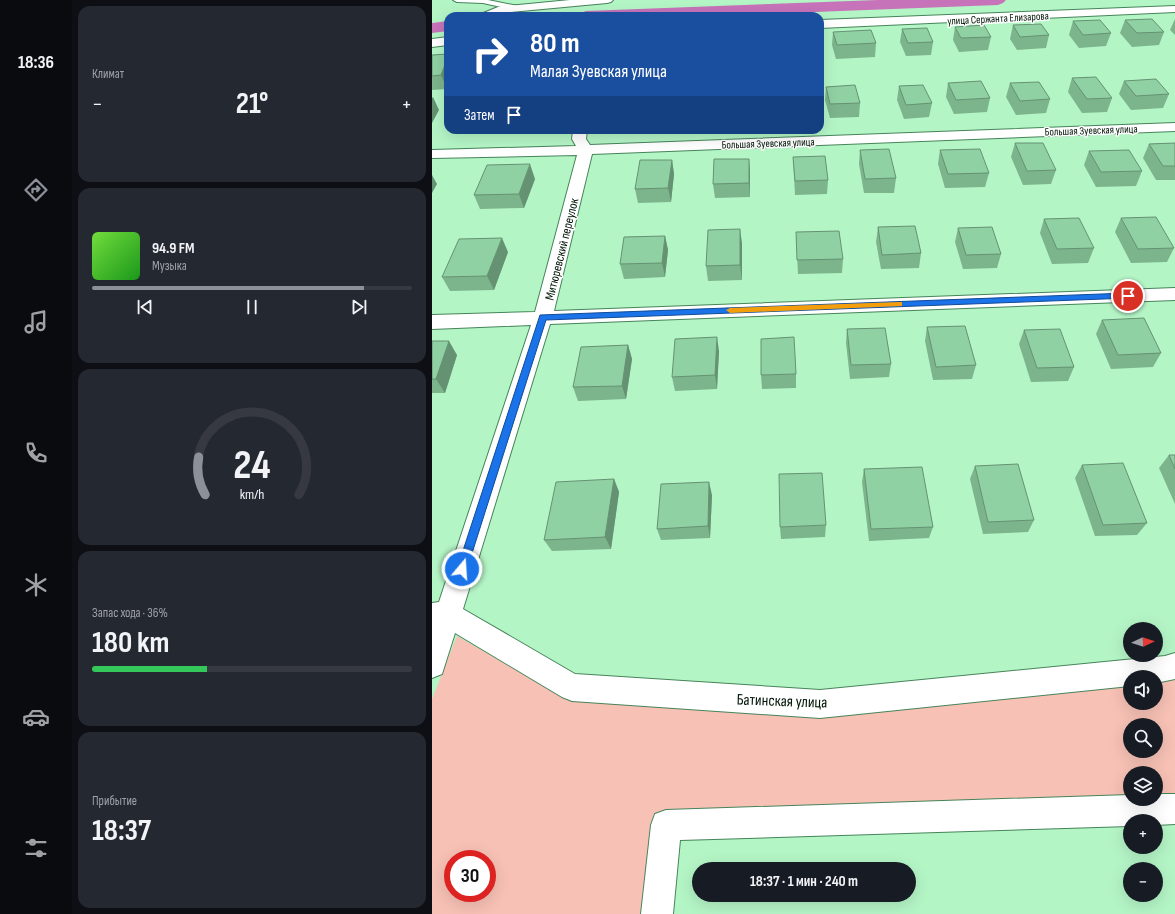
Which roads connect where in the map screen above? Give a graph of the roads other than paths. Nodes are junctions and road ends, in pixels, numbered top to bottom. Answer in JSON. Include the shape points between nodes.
{"nodes":[{"id":1,"x":457,"y":0,"type":"edge"},
{"id":2,"x":607,"y":0,"type":"edge"},
{"id":3,"x":515,"y":8,"type":"junction"},
{"id":4,"x":1175,"y":9,"type":"edge"},
{"id":5,"x":494,"y":12,"type":"edge"},
{"id":6,"x":824,"y":24,"type":"edge"},
{"id":7,"x":444,"y":42,"type":"edge"},
{"id":8,"x":432,"y":43,"type":"edge"},
{"id":9,"x":1175,"y":127,"type":"edge"},
{"id":10,"x":580,"y":134,"type":"edge"},
{"id":11,"x":586,"y":150,"type":"junction"},
{"id":12,"x":432,"y":154,"type":"edge"},
{"id":13,"x":1175,"y":294,"type":"edge"},
{"id":14,"x":543,"y":317,"type":"junction"},
{"id":15,"x":432,"y":322,"type":"edge"},
{"id":16,"x":440,"y":614,"type":"edge"},
{"id":17,"x":432,"y":665,"type":"edge"},
{"id":18,"x":1175,"y":666,"type":"edge"},
{"id":19,"x":1175,"y":809,"type":"edge"},
{"id":20,"x":657,"y":914,"type":"edge"}],
"edges":[{"from":1,"to":3,"type":"lane","via":[[483,1]]},
{"from":2,"to":3,"type":"street"},
{"from":3,"to":5,"type":"street"},
{"from":4,"to":6,"type":"street","name":"улица Сержанта Елизарова"},
{"from":7,"to":8,"type":"street"},
{"from":9,"to":11,"type":"street","name":"Большая Зуевская улица"},
{"from":10,"to":11,"type":"street","via":[[579,139]]},
{"from":11,"to":12,"type":"street","name":"Большая Зуевская улица"},
{"from":11,"to":14,"type":"street","name":"Митюревский переулок"},
{"from":13,"to":14,"type":"street"},
{"from":14,"to":15,"type":"street"},
{"from":14,"to":16,"type":"street","name":"Митюревский переулок"},
{"from":16,"to":17,"type":"street","name":"Митюревский переулок"},
{"from":16,"to":18,"type":"street","name":"Батинская улица","via":[[572,688],[820,704]]},
{"from":19,"to":20,"type":"street","via":[[666,825]]}]}
